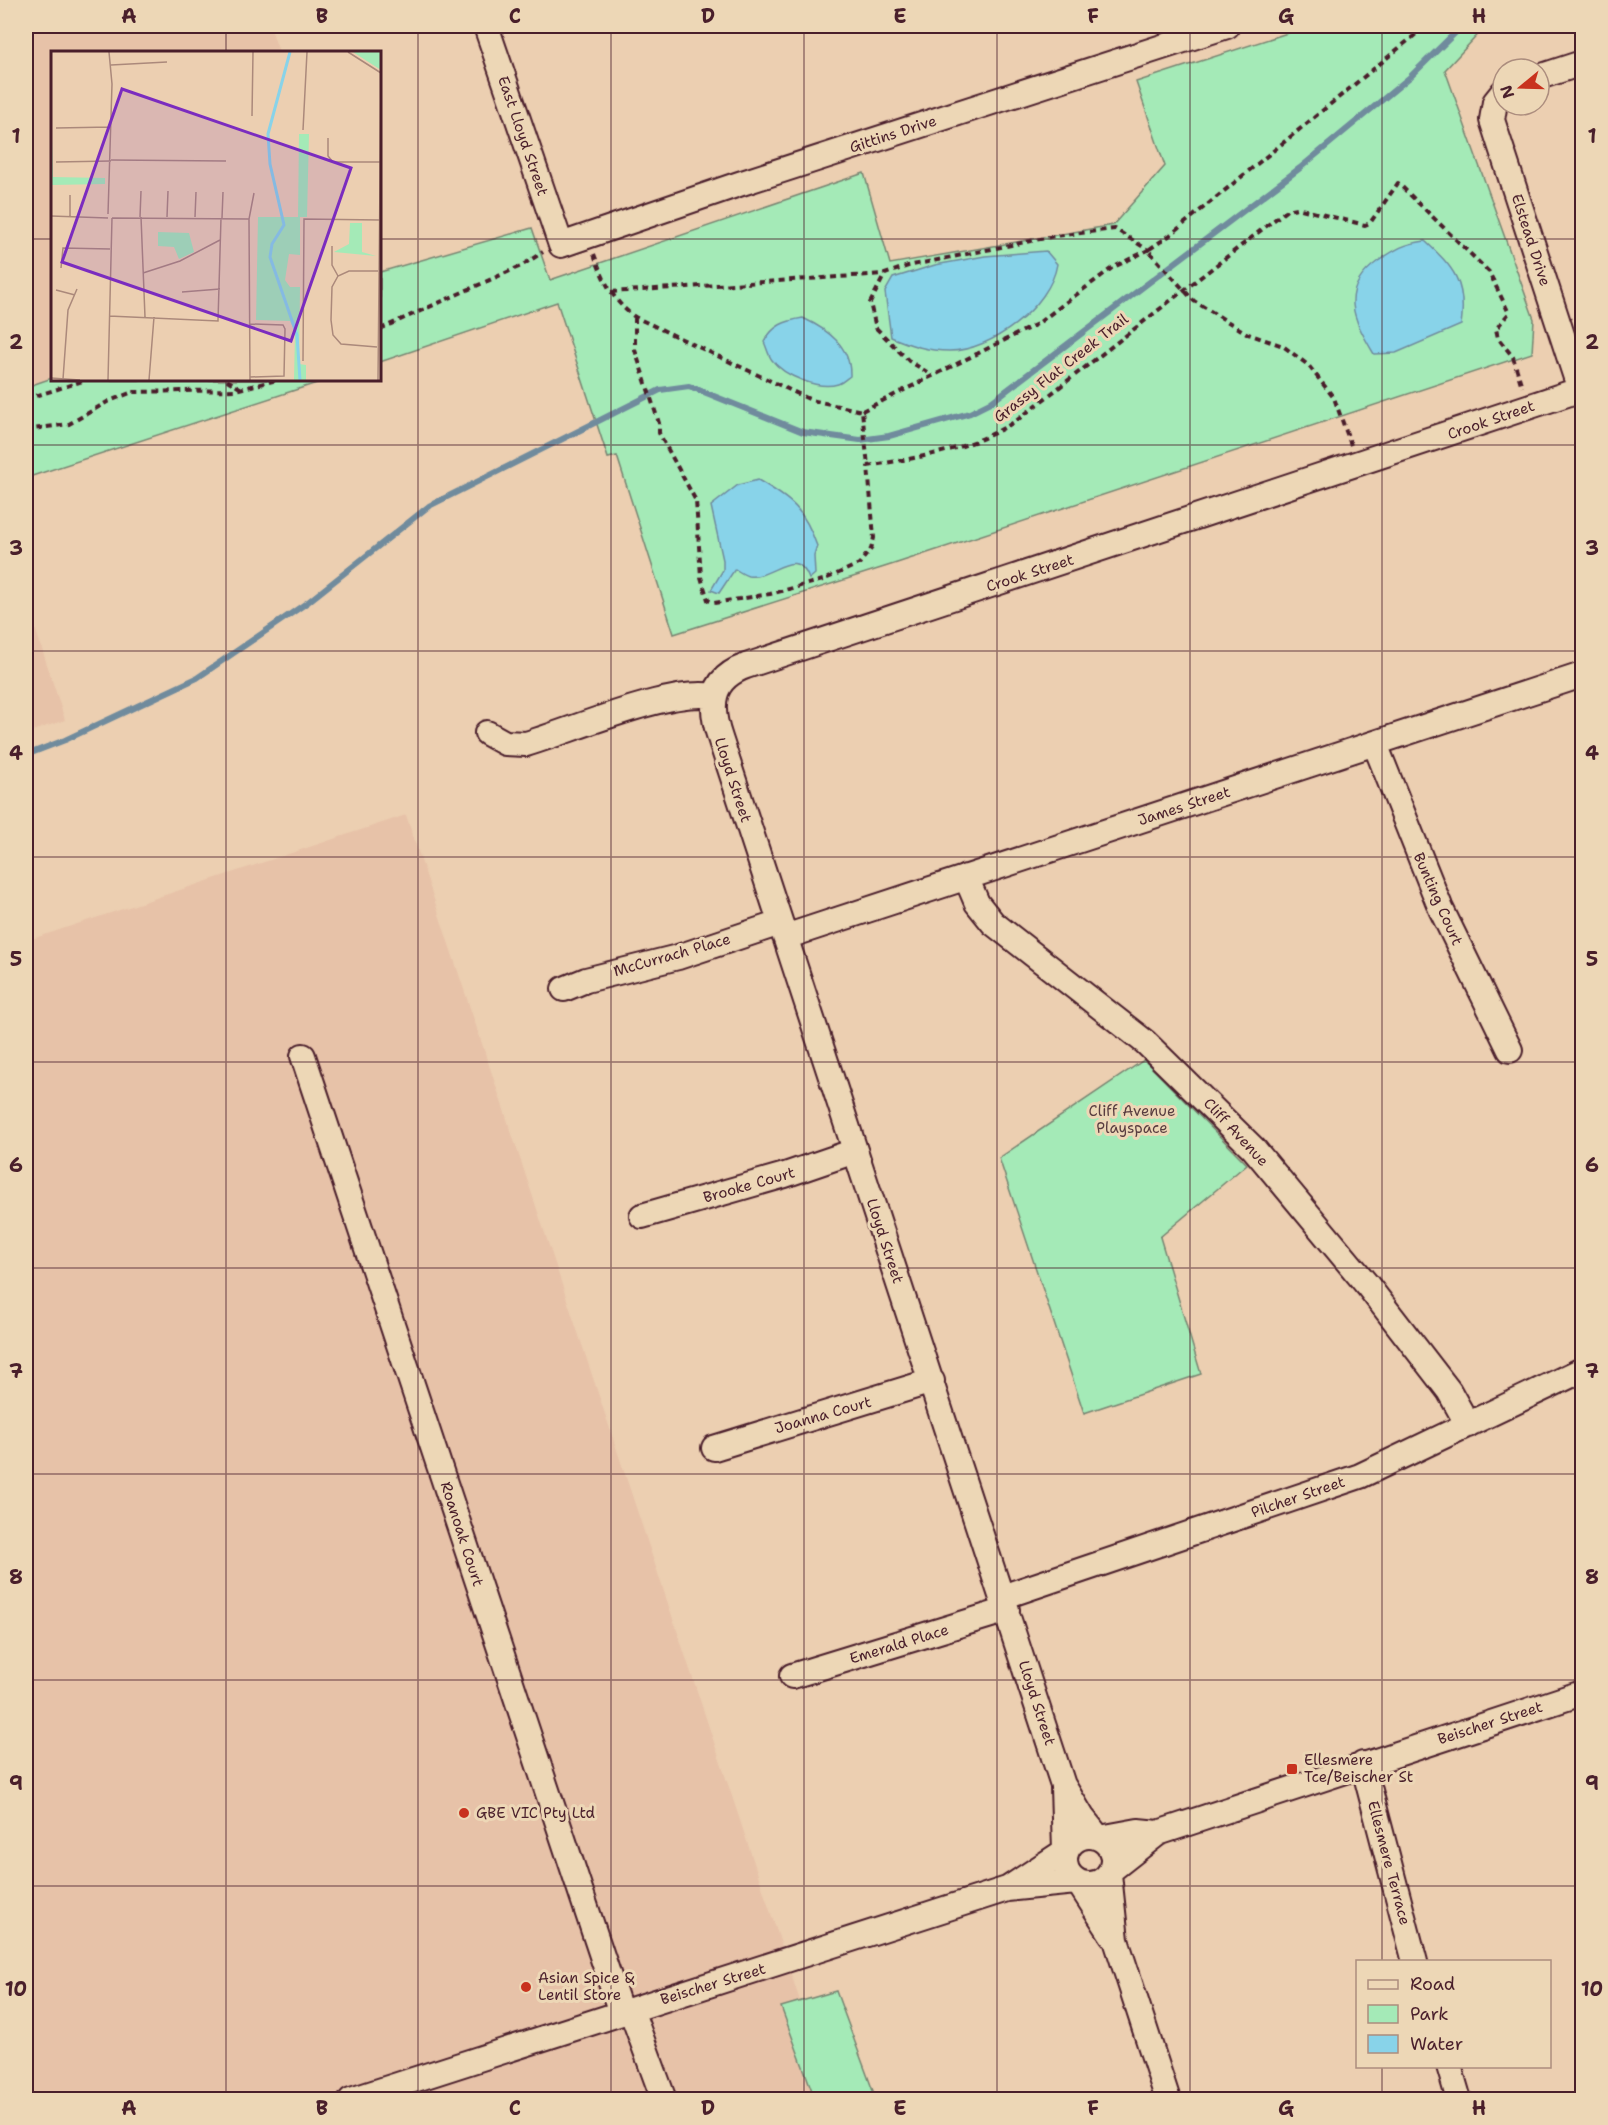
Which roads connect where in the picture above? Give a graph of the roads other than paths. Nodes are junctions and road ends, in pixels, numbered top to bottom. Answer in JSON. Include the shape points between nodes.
{"nodes":[{"id":1,"x":486,"y":26,"type":"edge"},
{"id":2,"x":1227,"y":26,"type":"edge"},
{"id":3,"x":1582,"y":63,"type":"edge"},
{"id":4,"x":1551,"y":73,"type":"edge"},
{"id":5,"x":1492,"y":117,"type":"edge"},
{"id":6,"x":561,"y":245,"type":"joint"},
{"id":7,"x":1581,"y":390,"type":"edge"},
{"id":8,"x":1582,"y":675,"type":"edge"},
{"id":9,"x":713,"y":696,"type":"junction"},
{"id":10,"x":487,"y":733,"type":"dead end"},
{"id":11,"x":1375,"y":744,"type":"junction"},
{"id":12,"x":966,"y":877,"type":"junction"},
{"id":13,"x":783,"y":930,"type":"junction"},
{"id":14,"x":564,"y":989,"type":"dead end"},
{"id":15,"x":1510,"y":1050,"type":"dead end"},
{"id":16,"x":303,"y":1056,"type":"dead end"},
{"id":17,"x":855,"y":1151,"type":"junction"},
{"id":18,"x":642,"y":1216,"type":"dead end"},
{"id":19,"x":1582,"y":1370,"type":"edge"},
{"id":20,"x":932,"y":1381,"type":"junction"},
{"id":21,"x":1468,"y":1425,"type":"junction"},
{"id":22,"x":714,"y":1448,"type":"dead end"},
{"id":23,"x":1004,"y":1603,"type":"junction"},
{"id":24,"x":792,"y":1676,"type":"dead end"},
{"id":25,"x":1582,"y":1693,"type":"edge"},
{"id":26,"x":1363,"y":1764,"type":"junction"},
{"id":27,"x":1063,"y":1785,"type":"junction"},
{"id":28,"x":1158,"y":1833,"type":"junction"},
{"id":29,"x":1099,"y":1838,"type":"junction"},
{"id":30,"x":1065,"y":1851,"type":"junction"},
{"id":31,"x":1110,"y":1872,"type":"junction"},
{"id":32,"x":1077,"y":1882,"type":"junction"},
{"id":33,"x":1007,"y":1889,"type":"junction"},
{"id":34,"x":1116,"y":1940,"type":"junction"},
{"id":35,"x":1414,"y":1960,"type":"edge"},
{"id":36,"x":626,"y":2011,"type":"junction"},
{"id":37,"x":1449,"y":2068,"type":"edge"},
{"id":38,"x":351,"y":2100,"type":"edge"},
{"id":39,"x":664,"y":2100,"type":"edge"},
{"id":40,"x":1168,"y":2100,"type":"edge"},
{"id":41,"x":1459,"y":2100,"type":"edge"}],
"edges":[{"from":1,"to":6,"type":"street","name":"East Lloyd Street"},
{"from":2,"to":6,"type":"street","name":"Gittins Drive"},
{"from":3,"to":4,"type":"street"},
{"from":5,"to":7,"type":"street","name":"Elstead Drive"},
{"from":7,"to":9,"type":"street","name":"Crook Street","via":[[746,666],[720,682]]},
{"from":8,"to":11,"type":"street","name":"James Street"},
{"from":9,"to":10,"type":"street","via":[[696,694],[666,699],[526,744],[505,743]]},
{"from":9,"to":13,"type":"street","name":"Lloyd Street","via":[[716,726]]},
{"from":11,"to":12,"type":"street","name":"James Street"},
{"from":11,"to":15,"type":"street","name":"Bunting Court","via":[[1441,909]]},
{"from":12,"to":13,"type":"street","name":"James Street"},
{"from":12,"to":21,"type":"street","name":"Cliff Avenue","via":[[977,903],[993,923],[1145,1042],[1254,1149],[1368,1286],[1449,1391]]},
{"from":13,"to":14,"type":"street","name":"McCurrach Place"},
{"from":13,"to":17,"type":"street","name":"Lloyd Street"},
{"from":16,"to":36,"type":"street","name":"Roanoak Court"},
{"from":17,"to":18,"type":"street","name":"Brooke Court"},
{"from":17,"to":20,"type":"street","name":"Lloyd Street"},
{"from":19,"to":21,"type":"street","name":"Pilcher Street"},
{"from":20,"to":22,"type":"street","name":"Joanna Court"},
{"from":20,"to":23,"type":"street","name":"Lloyd Street"},
{"from":21,"to":23,"type":"street","name":"Pilcher Street","via":[[1360,1476]]},
{"from":23,"to":24,"type":"street","name":"Emerald Place"},
{"from":23,"to":27,"type":"street","name":"Lloyd Street"},
{"from":25,"to":26,"type":"street","name":"Beischer Street"},
{"from":26,"to":28,"type":"street","name":"Beischer Street"},
{"from":26,"to":35,"type":"street","name":"Ellesmere Terrace"},
{"from":27,"to":29,"type":"street","name":"Lloyd Street"},
{"from":27,"to":30,"type":"street","name":"Lloyd Street"},
{"from":28,"to":29,"type":"street","name":"Beischer Street","via":[[1138,1831]]},
{"from":28,"to":31,"type":"street","name":"Beischer Street"},
{"from":29,"to":30,"type":"street","via":[[1080,1837]]},
{"from":29,"to":31,"type":"street","via":[[1112,1852]]},
{"from":30,"to":32,"type":"street","via":[[1066,1869]]},
{"from":30,"to":33,"type":"street","name":"Beischer Street"},
{"from":31,"to":32,"type":"street","via":[[1098,1883]]},
{"from":31,"to":34,"type":"street"},
{"from":32,"to":33,"type":"street","name":"Beischer Street"},
{"from":32,"to":34,"type":"street"},
{"from":33,"to":36,"type":"street","name":"Beischer Street"},
{"from":34,"to":40,"type":"street"},
{"from":36,"to":38,"type":"street","name":"Beischer Street"},
{"from":36,"to":39,"type":"street","name":"Roanoak Court"},
{"from":37,"to":41,"type":"street"}]}
